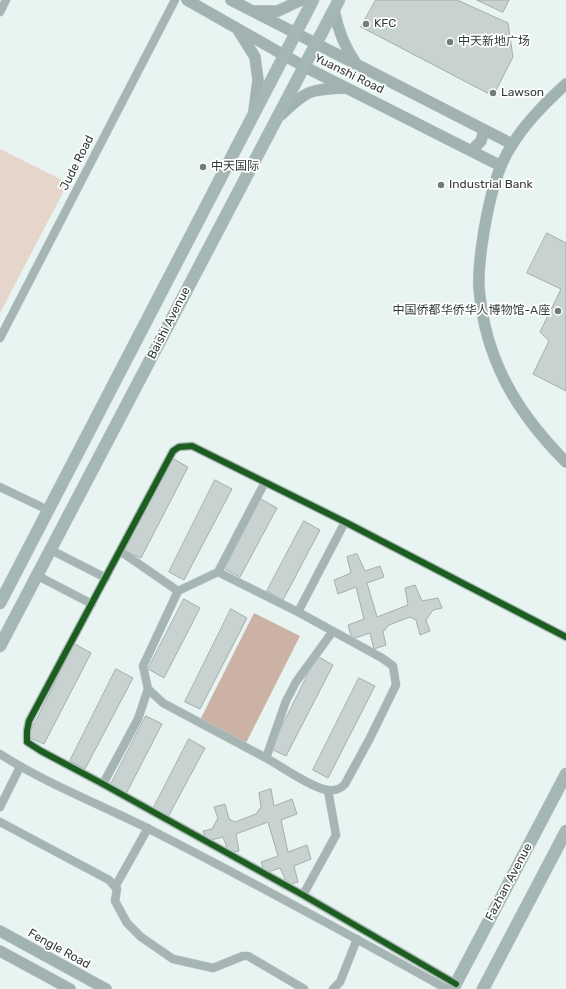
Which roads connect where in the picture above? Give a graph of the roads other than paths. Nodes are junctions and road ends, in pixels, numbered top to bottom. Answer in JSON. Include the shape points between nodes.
{"nodes":[{"id":1,"x":6,"y":0,"type":"edge"},
{"id":2,"x":175,"y":0,"type":"edge"},
{"id":3,"x":188,"y":0,"type":"edge"},
{"id":4,"x":231,"y":0,"type":"edge"},
{"id":5,"x":301,"y":0,"type":"edge"},
{"id":6,"x":313,"y":0,"type":"edge"},
{"id":7,"x":336,"y":5,"type":"edge"},
{"id":8,"x":251,"y":11,"type":"junction"},
{"id":9,"x":0,"y":12,"type":"edge"},
{"id":10,"x":236,"y":28,"type":"junction"},
{"id":11,"x":296,"y":33,"type":"junction"},
{"id":12,"x":316,"y":44,"type":"junction"},
{"id":13,"x":284,"y":55,"type":"junction"},
{"id":14,"x":357,"y":64,"type":"junction"},
{"id":15,"x":304,"y":67,"type":"junction"},
{"id":16,"x":566,"y":84,"type":"edge"},
{"id":17,"x":349,"y":88,"type":"junction"},
{"id":18,"x":253,"y":116,"type":"junction"},
{"id":19,"x":274,"y":121,"type":"junction"},
{"id":20,"x":484,"y":130,"type":"junction"},
{"id":21,"x":512,"y":144,"type":"junction"},
{"id":22,"x":471,"y":151,"type":"junction"},
{"id":23,"x":501,"y":166,"type":"junction"},
{"id":24,"x":0,"y":338,"type":"edge"},
{"id":25,"x":566,"y":462,"type":"edge"},
{"id":26,"x":265,"y":482,"type":"junction"},
{"id":27,"x":0,"y":487,"type":"edge"},
{"id":28,"x":48,"y":510,"type":"junction"},
{"id":29,"x":345,"y":522,"type":"junction"},
{"id":30,"x":51,"y":550,"type":"junction"},
{"id":31,"x":120,"y":551,"type":"junction"},
{"id":32,"x":218,"y":572,"type":"junction"},
{"id":33,"x":38,"y":576,"type":"junction"},
{"id":34,"x":106,"y":578,"type":"junction"},
{"id":35,"x":178,"y":591,"type":"junction"},
{"id":36,"x":0,"y":604,"type":"edge"},
{"id":37,"x":92,"y":604,"type":"junction"},
{"id":38,"x":298,"y":612,"type":"junction"},
{"id":39,"x":333,"y":631,"type":"junction"},
{"id":40,"x":566,"y":637,"type":"edge"},
{"id":41,"x":0,"y":646,"type":"edge"},
{"id":42,"x":148,"y":689,"type":"junction"},
{"id":43,"x":0,"y":754,"type":"edge"},
{"id":44,"x":266,"y":758,"type":"junction"},
{"id":45,"x":20,"y":767,"type":"junction"},
{"id":46,"x":566,"y":774,"type":"edge"},
{"id":47,"x":103,"y":784,"type":"junction"},
{"id":48,"x":328,"y":790,"type":"junction"},
{"id":49,"x":0,"y":807,"type":"edge"},
{"id":50,"x":0,"y":822,"type":"edge"},
{"id":51,"x":148,"y":828,"type":"junction"},
{"id":52,"x":566,"y":831,"type":"edge"},
{"id":53,"x":116,"y":887,"type":"junction"},
{"id":54,"x":303,"y":895,"type":"junction"},
{"id":55,"x":0,"y":931,"type":"edge"},
{"id":56,"x":357,"y":939,"type":"junction"},
{"id":57,"x":0,"y":951,"type":"edge"},
{"id":58,"x":452,"y":987,"type":"edge"},
{"id":59,"x":70,"y":989,"type":"edge"},
{"id":60,"x":106,"y":989,"type":"edge"},
{"id":61,"x":304,"y":989,"type":"edge"},
{"id":62,"x":334,"y":989,"type":"edge"},
{"id":63,"x":483,"y":989,"type":"edge"}],
"edges":[{"from":1,"to":9,"type":"street"},
{"from":2,"to":24,"type":"street","name":"Jude Road"},
{"from":3,"to":10,"type":"main road","name":"Yuanshi Road"},
{"from":4,"to":8,"type":"main road","name":"Yuanshi Road"},
{"from":5,"to":8,"type":"main road","via":[[278,11]]},
{"from":6,"to":11,"type":"main road","name":"Baishi Avenue"},
{"from":7,"to":12,"type":"main road","name":"Baishi Avenue"},
{"from":7,"to":14,"type":"main road","via":[[337,28],[346,49]]},
{"from":8,"to":11,"type":"main road","name":"Yuanshi Road"},
{"from":10,"to":13,"type":"main road","name":"Yuanshi Road"},
{"from":10,"to":18,"type":"main road","via":[[255,57],[258,80]]},
{"from":11,"to":12,"type":"main road","name":"Yuanshi Road"},
{"from":11,"to":13,"type":"main road","name":"Baishi Avenue"},
{"from":12,"to":14,"type":"main road","name":"Yuanshi Road"},
{"from":12,"to":15,"type":"main road","name":"Baishi Avenue"},
{"from":13,"to":15,"type":"main road","name":"Yuanshi Road"},
{"from":13,"to":18,"type":"main road","name":"Baishi Avenue"},
{"from":14,"to":20,"type":"main road","name":"Yuanshi Road"},
{"from":15,"to":17,"type":"main road","name":"Yuanshi Road"},
{"from":15,"to":19,"type":"main road","name":"Baishi Avenue"},
{"from":16,"to":21,"type":"main road","via":[[542,106]]},
{"from":17,"to":19,"type":"main road","via":[[319,89],[300,96]]},
{"from":17,"to":22,"type":"main road","name":"Yuanshi Road"},
{"from":18,"to":28,"type":"main road","name":"Baishi Avenue"},
{"from":19,"to":30,"type":"main road","name":"Baishi Avenue"},
{"from":20,"to":21,"type":"main road","name":"Yuanshi Road"},
{"from":20,"to":22,"type":"main road","via":[[481,141]]},
{"from":21,"to":23,"type":"main road"},
{"from":22,"to":23,"type":"main road","name":"Yuanshi Road"},
{"from":23,"to":25,"type":"main road","via":[[487,214],[480,262],[479,287],[487,338],[510,393],[532,424]]},
{"from":26,"to":29,"type":"street"},
{"from":26,"to":31,"type":"street","via":[[192,446],[179,447],[173,452]]},
{"from":26,"to":32,"type":"street"},
{"from":27,"to":28,"type":"street"},
{"from":28,"to":36,"type":"main road","name":"Baishi Avenue"},
{"from":29,"to":38,"type":"street"},
{"from":29,"to":40,"type":"street"},
{"from":30,"to":33,"type":"main road","name":"Baishi Avenue"},
{"from":30,"to":34,"type":"street"},
{"from":31,"to":34,"type":"street"},
{"from":31,"to":35,"type":"street"},
{"from":32,"to":35,"type":"street"},
{"from":32,"to":38,"type":"street"},
{"from":33,"to":37,"type":"street"},
{"from":33,"to":41,"type":"main road","name":"Baishi Avenue"},
{"from":34,"to":37,"type":"street"},
{"from":35,"to":42,"type":"street","via":[[143,666]]},
{"from":37,"to":47,"type":"street","via":[[29,721],[26,737],[27,742],[41,751]]},
{"from":38,"to":39,"type":"street"},
{"from":39,"to":44,"type":"street","via":[[296,682],[286,701]]},
{"from":39,"to":48,"type":"street","via":[[390,663],[396,682],[345,784],[335,790]]},
{"from":42,"to":44,"type":"street","via":[[163,703]]},
{"from":42,"to":47,"type":"street","via":[[138,720]]},
{"from":43,"to":45,"type":"street"},
{"from":44,"to":48,"type":"street"},
{"from":45,"to":49,"type":"street"},
{"from":45,"to":51,"type":"street"},
{"from":46,"to":58,"type":"main road","name":"Fazhan Avenue"},
{"from":47,"to":54,"type":"street"},
{"from":48,"to":54,"type":"street","via":[[336,835]]},
{"from":50,"to":53,"type":"street","via":[[109,880]]},
{"from":51,"to":53,"type":"street"},
{"from":51,"to":56,"type":"street"},
{"from":52,"to":63,"type":"main road"},
{"from":53,"to":61,"type":"street","via":[[116,901],[127,923],[141,937],[173,959],[213,968],[248,956]]},
{"from":54,"to":58,"type":"street"},
{"from":55,"to":60,"type":"main road","name":"Fengle Road"},
{"from":56,"to":58,"type":"street"},
{"from":56,"to":62,"type":"street","via":[[340,982]]},
{"from":57,"to":59,"type":"main road"}]}
